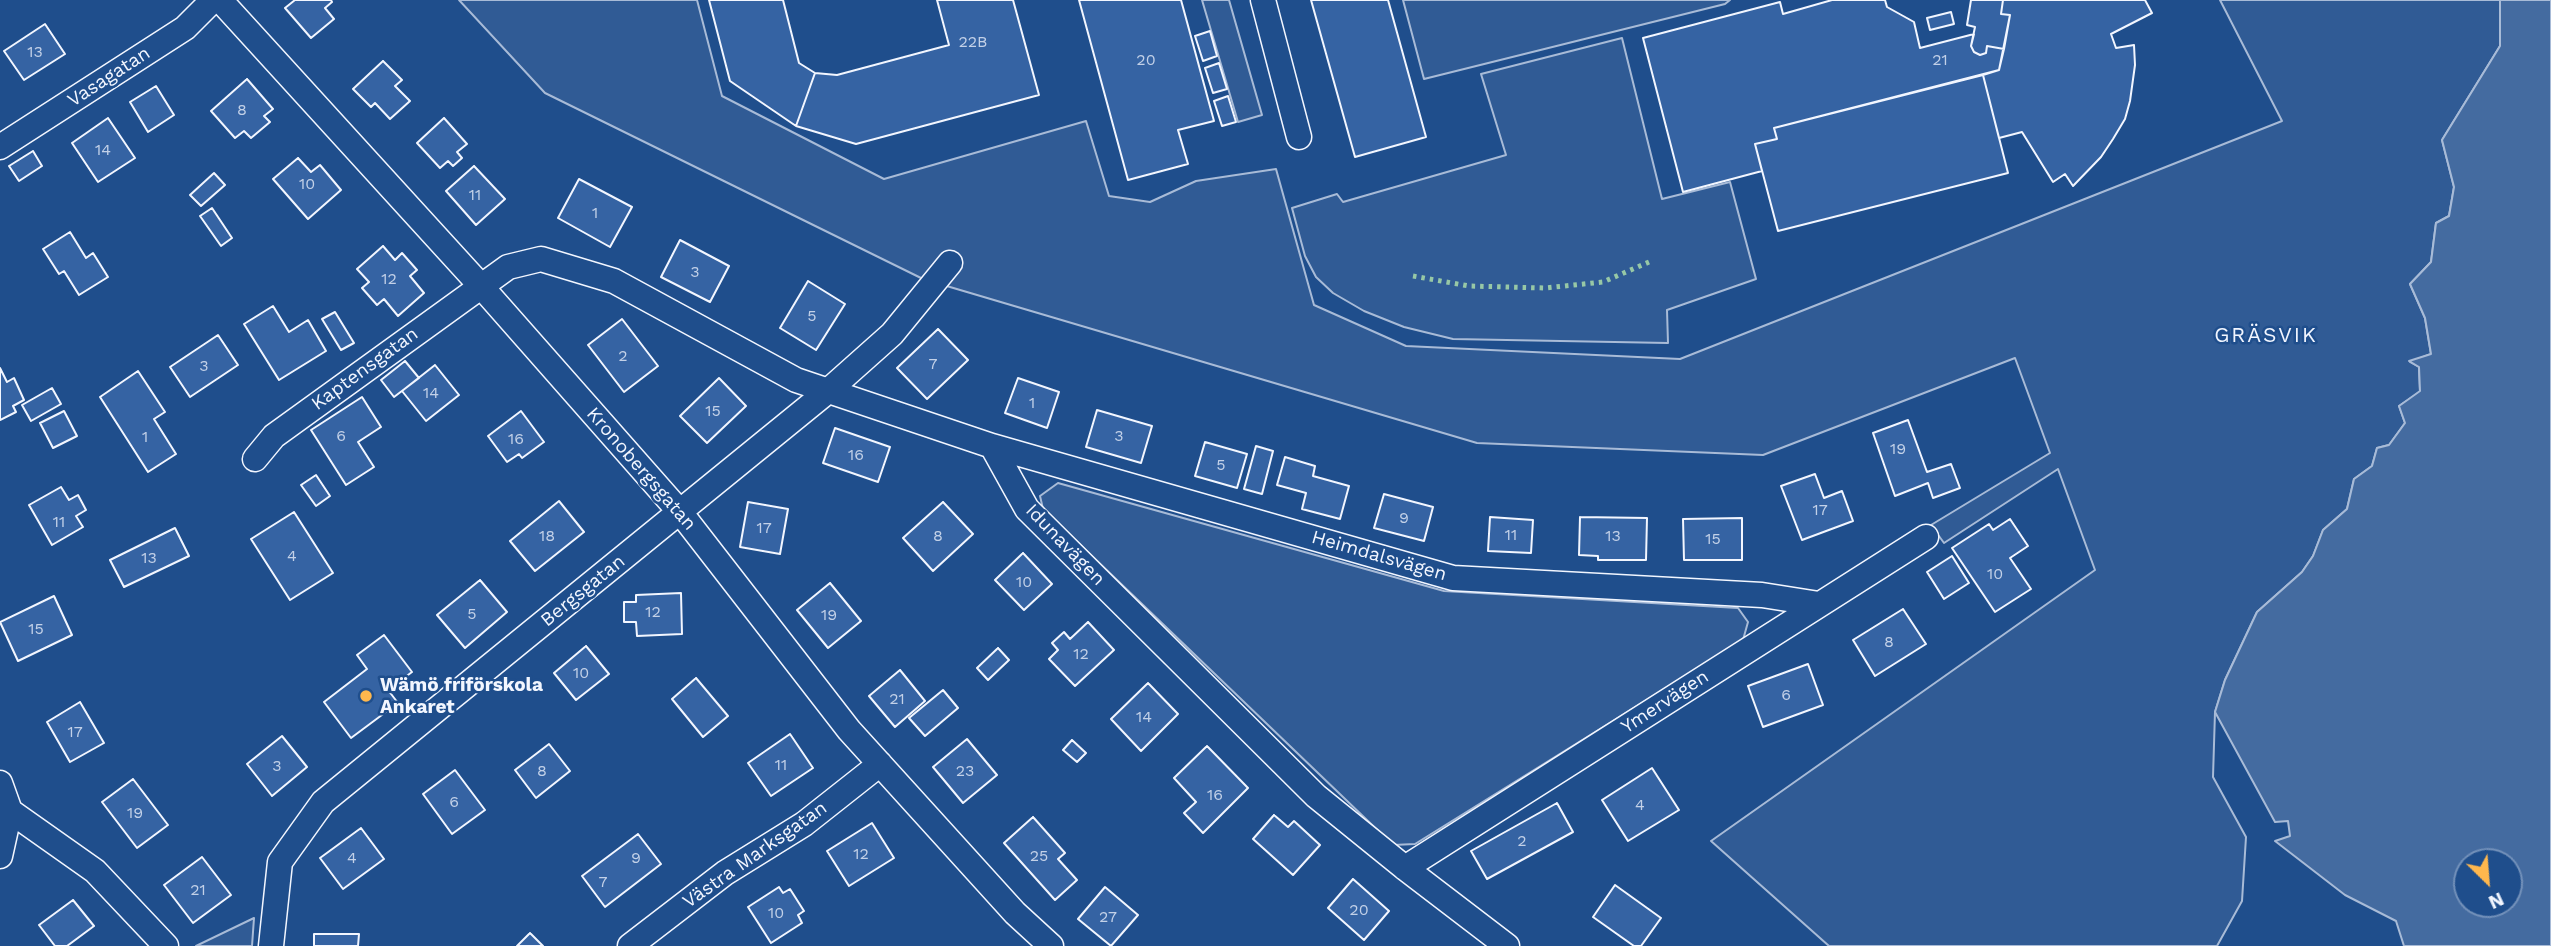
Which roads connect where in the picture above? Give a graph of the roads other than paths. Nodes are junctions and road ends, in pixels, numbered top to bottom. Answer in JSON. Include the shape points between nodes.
{"nodes":[{"id":1,"x":213,"y":0,"type":"edge"},
{"id":2,"x":220,"y":0,"type":"edge"},
{"id":3,"x":1263,"y":0,"type":"edge"},
{"id":4,"x":1299,"y":137,"type":"dead end"},
{"id":5,"x":0,"y":147,"type":"edge"},
{"id":6,"x":950,"y":263,"type":"dead end"},
{"id":7,"x":480,"y":285,"type":"junction"},
{"id":8,"x":828,"y":391,"type":"junction"},
{"id":9,"x":992,"y":446,"type":"junction"},
{"id":10,"x":256,"y":459,"type":"dead end"},
{"id":11,"x":680,"y":512,"type":"junction"},
{"id":12,"x":1927,"y":537,"type":"dead end"},
{"id":13,"x":1819,"y":604,"type":"junction"},
{"id":14,"x":880,"y":764,"type":"junction"},
{"id":15,"x":0,"y":783,"type":"edge"},
{"id":16,"x":10,"y":811,"type":"junction"},
{"id":17,"x":0,"y":856,"type":"edge"},
{"id":18,"x":1405,"y":868,"type":"junction"},
{"id":19,"x":636,"y":944,"type":"edge"},
{"id":20,"x":166,"y":946,"type":"edge"},
{"id":21,"x":271,"y":946,"type":"edge"},
{"id":22,"x":1051,"y":946,"type":"edge"},
{"id":23,"x":1507,"y":946,"type":"edge"}],
"edges":[{"from":1,"to":5,"type":"street","name":"Vasagatan","via":[[185,27]]},
{"from":2,"to":7,"type":"street","name":"Kronobergsgatan"},
{"from":3,"to":4,"type":"street"},
{"from":6,"to":8,"type":"street","name":"Bergsgatan","via":[[892,334]]},
{"from":7,"to":8,"type":"street","via":[[508,267],[541,259],[614,281],[796,380]]},
{"from":7,"to":10,"type":"street","name":"Kaptensgatan","via":[[274,436]]},
{"from":7,"to":11,"type":"street","name":"Kronobergsgatan"},
{"from":8,"to":9,"type":"street"},
{"from":8,"to":11,"type":"street","name":"Bergsgatan"},
{"from":9,"to":13,"type":"street","name":"Heimdalsvägen","via":[[1453,578],[1762,595]]},
{"from":9,"to":18,"type":"street","name":"Idunavägen","via":[[1027,509],[1316,796]]},
{"from":11,"to":14,"type":"street","name":"Kronobergsgatan"},
{"from":11,"to":21,"type":"street","name":"Bergsgatan","via":[[323,802],[280,862]]},
{"from":12,"to":13,"type":"street","name":"Ymervägen"},
{"from":13,"to":18,"type":"street","name":"Ymervägen"},
{"from":14,"to":19,"type":"street","name":"Västra Marksgatan","via":[[804,824],[724,873]]},
{"from":14,"to":22,"type":"street","name":"Kronobergsgatan","via":[[1015,913]]},
{"from":15,"to":16,"type":"street"},
{"from":16,"to":17,"type":"street"},
{"from":16,"to":20,"type":"street","via":[[95,871]]},
{"from":18,"to":23,"type":"street","name":"Idunavägen"}]}
